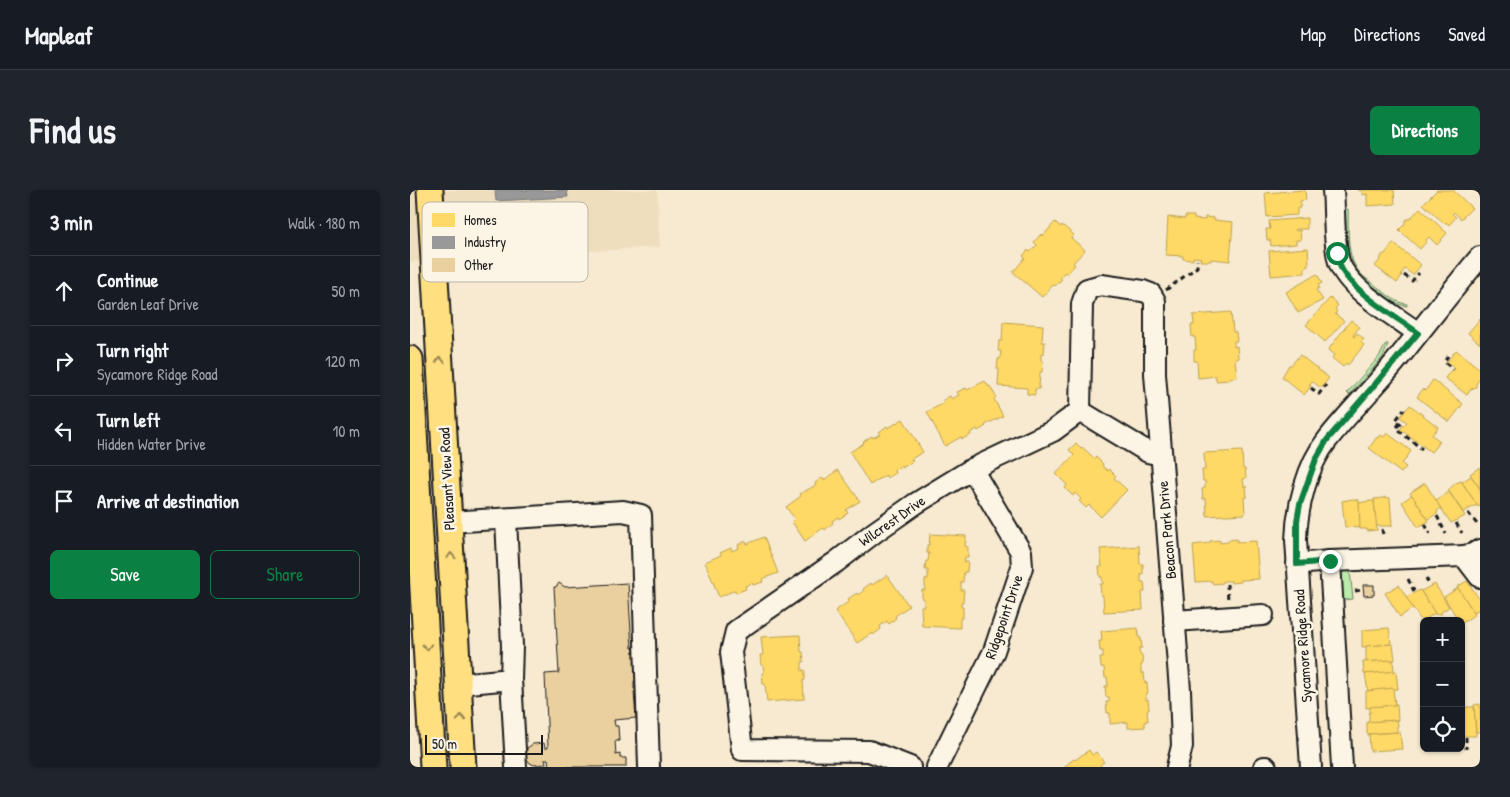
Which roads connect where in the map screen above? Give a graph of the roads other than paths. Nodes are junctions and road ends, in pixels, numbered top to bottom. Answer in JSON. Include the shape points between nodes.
{"nodes":[{"id":1,"x":1333,"y":190,"type":"edge"},
{"id":2,"x":1480,"y":257,"type":"edge"},
{"id":3,"x":435,"y":282,"type":"edge"},
{"id":4,"x":1418,"y":333,"type":"junction"},
{"id":5,"x":410,"y":358,"type":"edge"},
{"id":6,"x":443,"y":409,"type":"junction"},
{"id":7,"x":412,"y":410,"type":"edge"},
{"id":8,"x":1080,"y":411,"type":"junction"},
{"id":9,"x":1161,"y":455,"type":"junction"},
{"id":10,"x":972,"y":469,"type":"junction"},
{"id":11,"x":506,"y":519,"type":"junction"},
{"id":12,"x":449,"y":522,"type":"junction"},
{"id":13,"x":1472,"y":553,"type":"edge"},
{"id":14,"x":1330,"y":561,"type":"junction"},
{"id":15,"x":1297,"y":564,"type":"junction"},
{"id":16,"x":1480,"y":577,"type":"edge"},
{"id":17,"x":1263,"y":615,"type":"dead end"},
{"id":18,"x":1174,"y":621,"type":"junction"},
{"id":19,"x":511,"y":678,"type":"junction"},
{"id":20,"x":459,"y":684,"type":"junction"},
{"id":21,"x":429,"y":686,"type":"junction"},
{"id":22,"x":433,"y":767,"type":"edge"},
{"id":23,"x":463,"y":767,"type":"edge"},
{"id":24,"x":516,"y":767,"type":"edge"},
{"id":25,"x":649,"y":767,"type":"edge"},
{"id":26,"x":910,"y":767,"type":"edge"},
{"id":27,"x":937,"y":767,"type":"edge"},
{"id":28,"x":1177,"y":767,"type":"edge"},
{"id":29,"x":1311,"y":767,"type":"edge"},
{"id":30,"x":1342,"y":767,"type":"edge"}],
"edges":[{"from":1,"to":4,"type":"street","via":[[1341,268],[1352,284]]},
{"from":2,"to":4,"type":"street","name":"Sycamore Ridge Road"},
{"from":6,"to":3,"type":"main road","name":"Pleasant View Road","one_way":true},
{"from":4,"to":15,"type":"street","name":"Sycamore Ridge Road","via":[[1327,440],[1316,459],[1300,504]]},
{"from":5,"to":7,"type":"main road","name":"Pleasant View Road"},
{"from":6,"to":7,"type":"street"},
{"from":6,"to":12,"type":"main road","name":"Pleasant View Road"},
{"from":7,"to":21,"type":"main road","name":"Pleasant View Road","one_way":true},
{"from":8,"to":9,"type":"street","via":[[1148,452]]},
{"from":8,"to":9,"type":"street","name":"Beacon Park Drive","via":[[1082,304],[1088,289],[1101,285],[1157,293],[1156,374]]},
{"from":8,"to":10,"type":"street","name":"Wilcrest Drive","via":[[1053,431]]},
{"from":9,"to":18,"type":"street","name":"Beacon Park Drive"},
{"from":10,"to":26,"type":"street","name":"Wilcrest Drive","via":[[915,504],[736,631],[731,652],[742,750],[869,752]]},
{"from":10,"to":27,"type":"street","name":"Ridgepoint Drive","via":[[1021,552],[1022,567],[994,651]]},
{"from":11,"to":12,"type":"street"},
{"from":11,"to":19,"type":"street"},
{"from":11,"to":25,"type":"street","via":[[623,511],[641,515]]},
{"from":20,"to":12,"type":"main road","name":"Pleasant View Road","one_way":true},
{"from":13,"to":14,"type":"street"},
{"from":13,"to":16,"type":"street"},
{"from":14,"to":15,"type":"street"},
{"from":14,"to":30,"type":"street"},
{"from":15,"to":29,"type":"street","name":"Sycamore Ridge Road"},
{"from":17,"to":18,"type":"street"},
{"from":18,"to":28,"type":"street","name":"Beacon Park Drive","via":[[1182,746]]},
{"from":19,"to":20,"type":"street"},
{"from":19,"to":24,"type":"street"},
{"from":20,"to":21,"type":"main road"},
{"from":23,"to":20,"type":"main road","name":"Pleasant View Road","one_way":true},
{"from":21,"to":22,"type":"main road","name":"Pleasant View Road"}]}
